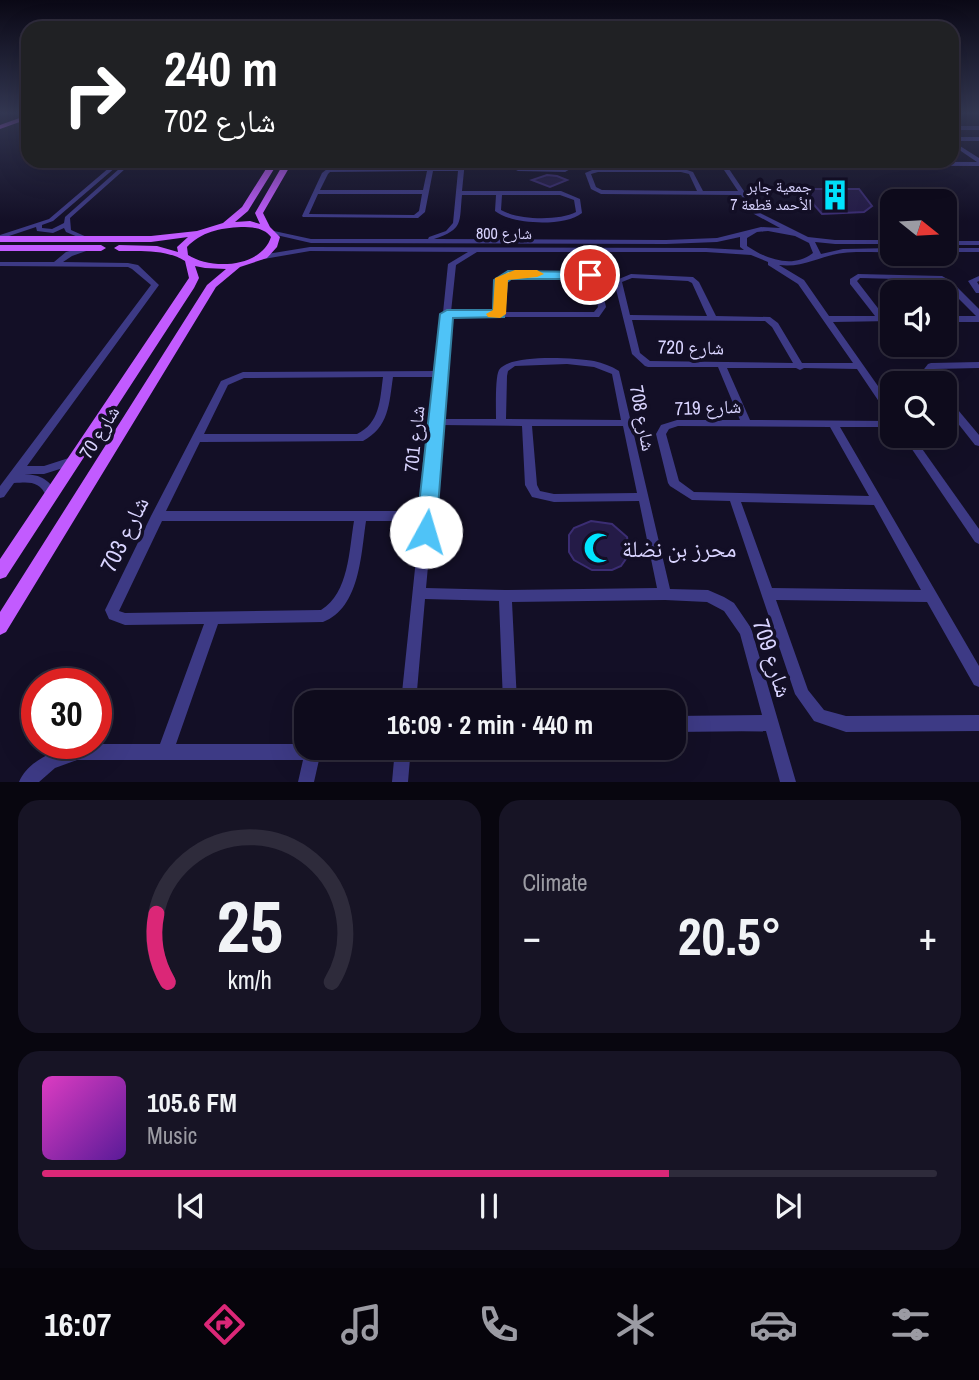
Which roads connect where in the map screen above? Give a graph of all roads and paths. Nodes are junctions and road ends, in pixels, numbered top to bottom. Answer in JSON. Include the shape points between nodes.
{"nodes":[{"id":1,"x":961,"y":148,"type":"edge"},
{"id":2,"x":959,"y":152,"type":"edge"},
{"id":3,"x":965,"y":152,"type":"junction"},
{"id":4,"x":959,"y":163,"type":"edge"},
{"id":5,"x":979,"y":163,"type":"edge"},
{"id":6,"x":112,"y":168,"type":"edge"},
{"id":7,"x":123,"y":168,"type":"edge"},
{"id":8,"x":270,"y":168,"type":"edge"},
{"id":9,"x":285,"y":168,"type":"edge"},
{"id":10,"x":438,"y":168,"type":"edge"},
{"id":11,"x":462,"y":168,"type":"edge"},
{"id":12,"x":517,"y":168,"type":"edge"},
{"id":13,"x":569,"y":168,"type":"edge"},
{"id":14,"x":374,"y":169,"type":"joint"},
{"id":15,"x":430,"y":169,"type":"junction"},
{"id":16,"x":616,"y":169,"type":"joint"},
{"id":17,"x":726,"y":169,"type":"edge"},
{"id":18,"x":316,"y":192,"type":"junction"},
{"id":19,"x":425,"y":192,"type":"junction"},
{"id":20,"x":460,"y":193,"type":"junction"},
{"id":21,"x":499,"y":193,"type":"junction"},
{"id":22,"x":701,"y":193,"type":"junction"},
{"id":23,"x":743,"y":193,"type":"junction"},
{"id":24,"x":756,"y":213,"type":"junction"},
{"id":25,"x":456,"y":223,"type":"junction"},
{"id":26,"x":65,"y":225,"type":"junction"},
{"id":27,"x":39,"y":226,"type":"junction"},
{"id":28,"x":222,"y":226,"type":"junction"},
{"id":29,"x":270,"y":230,"type":"junction"},
{"id":30,"x":205,"y":231,"type":"junction"},
{"id":31,"x":750,"y":232,"type":"junction"},
{"id":32,"x":799,"y":236,"type":"junction"},
{"id":33,"x":0,"y":238,"type":"edge"},
{"id":34,"x":500,"y":241,"type":"junction"},
{"id":35,"x":880,"y":242,"type":"edge"},
{"id":36,"x":957,"y":243,"type":"edge"},
{"id":37,"x":979,"y":243,"type":"edge"},
{"id":38,"x":87,"y":244,"type":"junction"},
{"id":39,"x":413,"y":245,"type":"junction"},
{"id":40,"x":0,"y":248,"type":"edge"},
{"id":41,"x":56,"y":248,"type":"junction"},
{"id":42,"x":492,"y":248,"type":"junction"},
{"id":43,"x":880,"y":250,"type":"edge"},
{"id":44,"x":957,"y":250,"type":"edge"},
{"id":45,"x":979,"y":250,"type":"edge"},
{"id":46,"x":751,"y":253,"type":"junction"},
{"id":47,"x":258,"y":258,"type":"junction"},
{"id":48,"x":762,"y":258,"type":"junction"},
{"id":49,"x":186,"y":259,"type":"junction"},
{"id":50,"x":810,"y":260,"type":"junction"},
{"id":51,"x":0,"y":264,"type":"edge"},
{"id":52,"x":52,"y":264,"type":"junction"},
{"id":53,"x":452,"y":264,"type":"junction"},
{"id":54,"x":237,"y":265,"type":"junction"},
{"id":55,"x":979,"y":278,"type":"edge"},
{"id":56,"x":943,"y":280,"type":"edge"},
{"id":57,"x":801,"y":282,"type":"junction"},
{"id":58,"x":979,"y":291,"type":"edge"},
{"id":59,"x":957,"y":293,"type":"edge"},
{"id":60,"x":447,"y":314,"type":"junction"},
{"id":61,"x":500,"y":314,"type":"junction"},
{"id":62,"x":979,"y":316,"type":"edge"},
{"id":63,"x":627,"y":317,"type":"junction"},
{"id":64,"x":712,"y":317,"type":"junction"},
{"id":65,"x":880,"y":317,"type":"edge"},
{"id":66,"x":880,"y":318,"type":"edge"},
{"id":67,"x":957,"y":318,"type":"edge"},
{"id":68,"x":828,"y":319,"type":"junction"},
{"id":69,"x":979,"y":365,"type":"edge"},
{"id":70,"x":722,"y":366,"type":"junction"},
{"id":71,"x":860,"y":366,"type":"junction"},
{"id":72,"x":800,"y":367,"type":"junction"},
{"id":73,"x":928,"y":371,"type":"edge"},
{"id":74,"x":442,"y":374,"type":"junction"},
{"id":75,"x":388,"y":376,"type":"junction"},
{"id":76,"x":880,"y":395,"type":"edge"},
{"id":77,"x":957,"y":412,"type":"edge"},
{"id":78,"x":438,"y":422,"type":"junction"},
{"id":79,"x":500,"y":423,"type":"junction"},
{"id":80,"x":527,"y":423,"type":"junction"},
{"id":81,"x":626,"y":423,"type":"junction"},
{"id":82,"x":746,"y":423,"type":"junction"},
{"id":83,"x":880,"y":424,"type":"edge"},
{"id":84,"x":834,"y":425,"type":"junction"},
{"id":85,"x":973,"y":427,"type":"edge"},
{"id":86,"x":197,"y":438,"type":"junction"},
{"id":87,"x":979,"y":442,"type":"edge"},
{"id":88,"x":916,"y":448,"type":"edge"},
{"id":89,"x":75,"y":460,"type":"junction"},
{"id":90,"x":14,"y":475,"type":"junction"},
{"id":91,"x":0,"y":494,"type":"edge"},
{"id":92,"x":51,"y":494,"type":"junction"},
{"id":93,"x":642,"y":497,"type":"junction"},
{"id":94,"x":735,"y":500,"type":"junction"},
{"id":95,"x":876,"y":501,"type":"junction"},
{"id":96,"x":157,"y":516,"type":"junction"},
{"id":97,"x":427,"y":516,"type":"junction"},
{"id":98,"x":361,"y":517,"type":"junction"},
{"id":99,"x":979,"y":539,"type":"edge"},
{"id":100,"x":0,"y":572,"type":"edge"},
{"id":101,"x":420,"y":593,"type":"junction"},
{"id":102,"x":665,"y":594,"type":"junction"},
{"id":103,"x":770,"y":594,"type":"junction"},
{"id":104,"x":505,"y":596,"type":"junction"},
{"id":105,"x":930,"y":596,"type":"junction"},
{"id":106,"x":213,"y":619,"type":"junction"},
{"id":107,"x":0,"y":627,"type":"edge"},
{"id":108,"x":979,"y":680,"type":"edge"},
{"id":109,"x":409,"y":690,"type":"edge"},
{"id":110,"x":509,"y":690,"type":"edge"},
{"id":111,"x":770,"y":723,"type":"junction"},
{"id":112,"x":979,"y":723,"type":"edge"},
{"id":113,"x":686,"y":724,"type":"edge"},
{"id":114,"x":165,"y":753,"type":"junction"},
{"id":115,"x":294,"y":754,"type":"edge"},
{"id":116,"x":311,"y":760,"type":"edge"},
{"id":117,"x":402,"y":760,"type":"edge"},
{"id":118,"x":27,"y":782,"type":"edge"},
{"id":119,"x":306,"y":782,"type":"edge"},
{"id":120,"x":400,"y":782,"type":"edge"},
{"id":121,"x":788,"y":782,"type":"edge"}],
"edges":[{"from":1,"to":3,"type":"street"},
{"from":2,"to":3,"type":"street"},
{"from":3,"to":5,"type":"street"},
{"from":4,"to":5,"type":"street"},
{"from":6,"to":27,"type":"street"},
{"from":7,"to":26,"type":"street","via":[[67,218]]},
{"from":8,"to":28,"type":"main road","via":[[240,215]]},
{"from":9,"to":29,"type":"main road","via":[[259,213]]},
{"from":10,"to":15,"type":"street"},
{"from":11,"to":20,"type":"street"},
{"from":12,"to":13,"type":"street"},
{"from":14,"to":15,"type":"street"},
{"from":14,"to":18,"type":"street","via":[[329,170]]},
{"from":15,"to":19,"type":"street"},
{"from":16,"to":22,"type":"street","via":[[685,171],[691,173]]},
{"from":16,"to":22,"type":"street","via":[[588,173],[593,188],[606,193]]},
{"from":17,"to":23,"type":"street"},
{"from":18,"to":19,"type":"street"},
{"from":18,"to":19,"type":"street","via":[[307,217],[412,218],[422,212]]},
{"from":20,"to":21,"type":"street"},
{"from":20,"to":25,"type":"street"},
{"from":21,"to":21,"type":"street","via":[[567,193],[578,199],[579,213],[565,219],[507,218],[498,211]]},
{"from":22,"to":23,"type":"street"},
{"from":23,"to":24,"type":"street"},
{"from":24,"to":31,"type":"street","via":[[758,222]]},
{"from":24,"to":32,"type":"street"},
{"from":25,"to":34,"type":"street","via":[[464,233]]},
{"from":25,"to":39,"type":"street","via":[[448,232]]},
{"from":26,"to":27,"type":"street","via":[[46,232]]},
{"from":26,"to":38,"type":"street"},
{"from":27,"to":33,"type":"street"},
{"from":28,"to":29,"type":"main road","via":[[250,224]]},
{"from":28,"to":30,"type":"main road"},
{"from":29,"to":39,"type":"street","name":"شارع 800","via":[[311,241]]},
{"from":29,"to":47,"type":"main road","via":[[275,245]]},
{"from":30,"to":38,"type":"main road"},
{"from":30,"to":49,"type":"main road","via":[[186,243]]},
{"from":31,"to":32,"type":"street","name":"شارع 800","via":[[773,229]]},
{"from":31,"to":34,"type":"street","name":"شارع 800","via":[[700,242]]},
{"from":31,"to":46,"type":"street","via":[[742,242]]},
{"from":32,"to":35,"type":"street"},
{"from":32,"to":50,"type":"street","via":[[817,248]]},
{"from":33,"to":38,"type":"main road"},
{"from":34,"to":39,"type":"street","name":"شارع 800"},
{"from":36,"to":37,"type":"street"},
{"from":38,"to":41,"type":"main road"},
{"from":38,"to":49,"type":"main road","via":[[157,249]]},
{"from":38,"to":52,"type":"street"},
{"from":39,"to":42,"type":"street","name":"شارع 800"},
{"from":39,"to":47,"type":"street","name":"شارع 800","via":[[310,249]]},
{"from":39,"to":53,"type":"street","via":[[441,253]]},
{"from":40,"to":41,"type":"main road"},
{"from":41,"to":52,"type":"street"},
{"from":42,"to":46,"type":"street","name":"شارع 800"},
{"from":42,"to":53,"type":"street","via":[[464,254]]},
{"from":43,"to":50,"type":"street","via":[[843,251]]},
{"from":44,"to":45,"type":"street"},
{"from":46,"to":48,"type":"street"},
{"from":47,"to":54,"type":"main road"},
{"from":48,"to":50,"type":"street","via":[[786,263]]},
{"from":48,"to":57,"type":"street"},
{"from":49,"to":54,"type":"main road","via":[[213,267]]},
{"from":49,"to":89,"type":"main road","name":"شارع 70","via":[[194,278],[189,288]]},
{"from":50,"to":57,"type":"street","via":[[798,269]]},
{"from":51,"to":52,"type":"street"},
{"from":52,"to":90,"type":"street","via":[[130,265],[155,285]]},
{"from":53,"to":60,"type":"street","name":"شارع 701"},
{"from":54,"to":107,"type":"main road","name":"شارع 70","via":[[212,285]]},
{"from":55,"to":58,"type":"street","via":[[972,281]]},
{"from":56,"to":65,"type":"street","via":[[858,276],[854,284]]},
{"from":57,"to":68,"type":"street"},
{"from":59,"to":62,"type":"street"},
{"from":60,"to":61,"type":"street"},
{"from":60,"to":74,"type":"street","name":"شارع 701"},
{"from":61,"to":61,"type":"street","via":[[596,315],[602,307],[596,280],[590,275],[515,273],[500,280]]},
{"from":62,"to":67,"type":"street"},
{"from":63,"to":64,"type":"street"},
{"from":63,"to":64,"type":"street","name":"شارع 720","via":[[618,281],[631,276],[690,279]]},
{"from":63,"to":70,"type":"street","name":"شارع 720","via":[[642,361],[657,366]]},
{"from":64,"to":72,"type":"street","via":[[772,322]]},
{"from":66,"to":68,"type":"street"},
{"from":68,"to":71,"type":"street"},
{"from":69,"to":73,"type":"street","via":[[932,366]]},
{"from":70,"to":72,"type":"street","name":"شارع 720"},
{"from":70,"to":82,"type":"street"},
{"from":71,"to":72,"type":"street","name":"شارع 720"},
{"from":71,"to":76,"type":"street"},
{"from":74,"to":75,"type":"street","name":"شارع 703"},
{"from":74,"to":78,"type":"street","name":"شارع 701"},
{"from":75,"to":86,"type":"street","name":"شارع 703","via":[[237,377],[220,387]]},
{"from":75,"to":86,"type":"street","via":[[381,421],[359,438]]},
{"from":77,"to":85,"type":"street"},
{"from":78,"to":79,"type":"street"},
{"from":78,"to":97,"type":"street","name":"شارع 701"},
{"from":79,"to":80,"type":"street"},
{"from":79,"to":81,"type":"street","name":"شارع 708","via":[[502,376],[507,367],[516,363],[592,363],[616,373]]},
{"from":80,"to":81,"type":"street"},
{"from":80,"to":93,"type":"street","via":[[531,485],[536,494]]},
{"from":81,"to":93,"type":"street","name":"شارع 708"},
{"from":82,"to":84,"type":"street","name":"شارع 719"},
{"from":82,"to":94,"type":"street","name":"شارع 719","via":[[677,423],[665,427],[661,434],[679,489],[692,496]]},
{"from":83,"to":84,"type":"street","name":"شارع 719"},
{"from":84,"to":95,"type":"street"},
{"from":85,"to":87,"type":"street"},
{"from":86,"to":96,"type":"street","name":"شارع 703"},
{"from":88,"to":99,"type":"street"},
{"from":89,"to":90,"type":"street"},
{"from":89,"to":92,"type":"main road","name":"شارع 70"},
{"from":90,"to":91,"type":"street"},
{"from":90,"to":92,"type":"street","via":[[47,485]]},
{"from":92,"to":100,"type":"main road","name":"شارع 70"},
{"from":93,"to":102,"type":"street","name":"شارع 708"},
{"from":94,"to":95,"type":"street","name":"شارع 719"},
{"from":94,"to":103,"type":"street"},
{"from":95,"to":105,"type":"street"},
{"from":96,"to":98,"type":"street"},
{"from":96,"to":106,"type":"street","name":"شارع 703","via":[[114,604],[114,615],[125,619]]},
{"from":97,"to":98,"type":"street"},
{"from":97,"to":101,"type":"street","name":"شارع 701"},
{"from":98,"to":106,"type":"street","name":"شارع 703","via":[[344,597],[333,612],[314,617]]},
{"from":101,"to":104,"type":"street","name":"شارع 709"},
{"from":101,"to":109,"type":"street","name":"شارع 701"},
{"from":102,"to":104,"type":"street","name":"شارع 709"},
{"from":102,"to":111,"type":"street","name":"شارع 709","via":[[708,596],[729,607],[741,622]]},
{"from":103,"to":105,"type":"street"},
{"from":103,"to":112,"type":"street","via":[[802,694],[819,716],[846,724]]},
{"from":104,"to":110,"type":"street"},
{"from":105,"to":108,"type":"street"},
{"from":106,"to":114,"type":"street"},
{"from":111,"to":113,"type":"street"},
{"from":111,"to":121,"type":"street","name":"شارع 709"},
{"from":114,"to":115,"type":"street"},
{"from":114,"to":118,"type":"street","via":[[77,752],[42,766]]},
{"from":116,"to":119,"type":"street"},
{"from":117,"to":120,"type":"street"}]}
